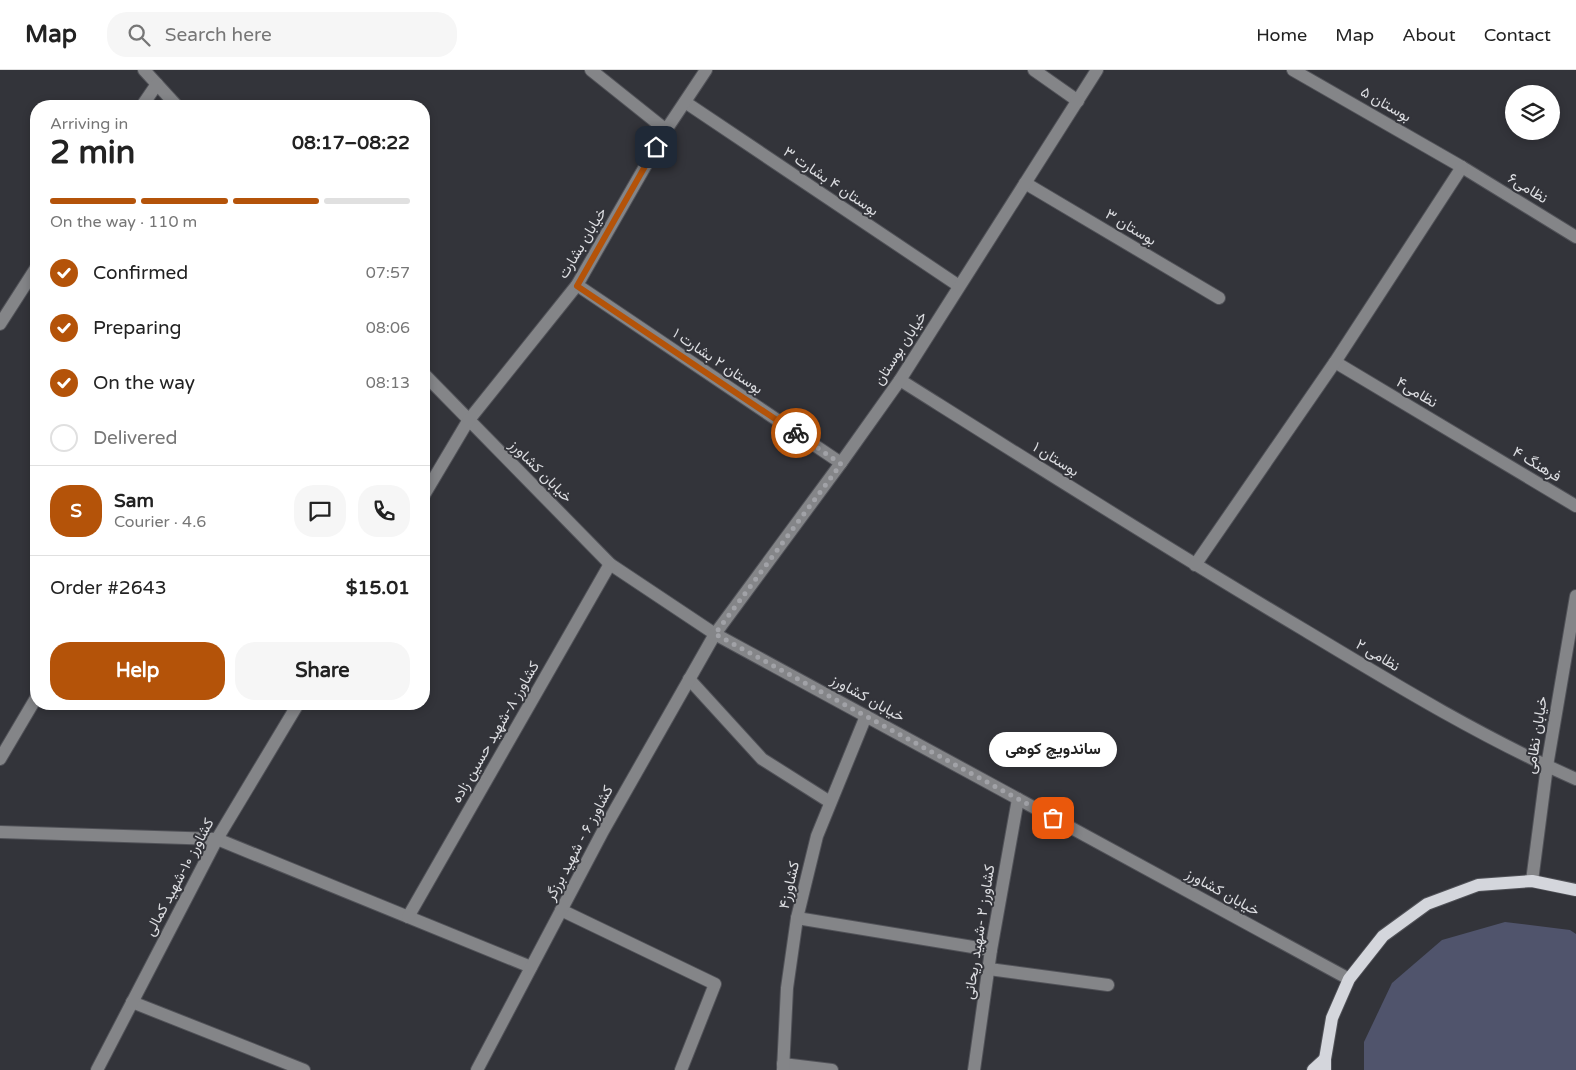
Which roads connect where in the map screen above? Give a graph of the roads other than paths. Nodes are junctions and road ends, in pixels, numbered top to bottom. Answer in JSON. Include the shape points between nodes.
{"nodes":[{"id":1,"x":144,"y":70,"type":"edge"},
{"id":2,"x":590,"y":70,"type":"edge"},
{"id":3,"x":706,"y":70,"type":"edge"},
{"id":4,"x":1034,"y":70,"type":"edge"},
{"id":5,"x":1097,"y":70,"type":"edge"},
{"id":6,"x":1293,"y":70,"type":"edge"},
{"id":7,"x":157,"y":84,"type":"junction"},
{"id":8,"x":146,"y":100,"type":"edge"},
{"id":9,"x":172,"y":100,"type":"edge"},
{"id":10,"x":1078,"y":101,"type":"junction"},
{"id":11,"x":685,"y":102,"type":"junction"},
{"id":12,"x":666,"y":130,"type":"junction"},
{"id":13,"x":1462,"y":167,"type":"junction"},
{"id":14,"x":1026,"y":183,"type":"junction"},
{"id":15,"x":1576,"y":237,"type":"edge"},
{"id":16,"x":30,"y":277,"type":"edge"},
{"id":17,"x":577,"y":286,"type":"junction"},
{"id":18,"x":959,"y":286,"type":"junction"},
{"id":19,"x":1219,"y":298,"type":"dead end"},
{"id":20,"x":0,"y":324,"type":"edge"},
{"id":21,"x":1335,"y":362,"type":"junction"},
{"id":22,"x":430,"y":380,"type":"edge"},
{"id":23,"x":900,"y":380,"type":"junction"},
{"id":24,"x":468,"y":421,"type":"junction"},
{"id":25,"x":1482,"y":450,"type":"joint"},
{"id":26,"x":841,"y":464,"type":"junction"},
{"id":27,"x":430,"y":485,"type":"edge"},
{"id":28,"x":1576,"y":506,"type":"edge"},
{"id":29,"x":610,"y":564,"type":"junction"},
{"id":30,"x":1195,"y":565,"type":"junction"},
{"id":31,"x":1576,"y":596,"type":"edge"},
{"id":32,"x":715,"y":634,"type":"junction"},
{"id":33,"x":689,"y":679,"type":"junction"},
{"id":34,"x":30,"y":708,"type":"edge"},
{"id":35,"x":294,"y":710,"type":"edge"},
{"id":36,"x":866,"y":716,"type":"junction"},
{"id":37,"x":0,"y":759,"type":"edge"},
{"id":38,"x":1547,"y":766,"type":"junction"},
{"id":39,"x":1576,"y":780,"type":"edge"},
{"id":40,"x":1018,"y":799,"type":"junction"},
{"id":41,"x":830,"y":802,"type":"junction"},
{"id":42,"x":0,"y":832,"type":"edge"},
{"id":43,"x":216,"y":839,"type":"junction"},
{"id":44,"x":1532,"y":881,"type":"junction"},
{"id":45,"x":1576,"y":890,"type":"edge"},
{"id":46,"x":561,"y":910,"type":"junction"},
{"id":47,"x":408,"y":917,"type":"junction"},
{"id":48,"x":797,"y":918,"type":"junction"},
{"id":49,"x":991,"y":950,"type":"junction"},
{"id":50,"x":531,"y":967,"type":"junction"},
{"id":51,"x":989,"y":968,"type":"junction"},
{"id":52,"x":1349,"y":979,"type":"junction"},
{"id":53,"x":1108,"y":985,"type":"dead end"},
{"id":54,"x":132,"y":1002,"type":"junction"},
{"id":55,"x":1325,"y":1065,"type":"edge"},
{"id":56,"x":783,"y":1067,"type":"edge"},
{"id":57,"x":97,"y":1070,"type":"edge"},
{"id":58,"x":304,"y":1070,"type":"edge"},
{"id":59,"x":477,"y":1070,"type":"edge"},
{"id":60,"x":681,"y":1070,"type":"edge"},
{"id":61,"x":832,"y":1070,"type":"edge"},
{"id":62,"x":974,"y":1070,"type":"edge"},
{"id":63,"x":1313,"y":1070,"type":"edge"}],
"edges":[{"from":1,"to":7,"type":"street"},
{"from":2,"to":12,"type":"street"},
{"from":3,"to":11,"type":"street","name":"خیابان بشارت"},
{"from":4,"to":10,"type":"street"},
{"from":5,"to":10,"type":"street","name":"خیابان بوستان"},
{"from":6,"to":13,"type":"street","name":"بوستان ۵"},
{"from":7,"to":8,"type":"street"},
{"from":7,"to":9,"type":"street"},
{"from":10,"to":14,"type":"street","name":"خیابان بوستان"},
{"from":11,"to":12,"type":"street","name":"خیابان بشارت"},
{"from":11,"to":18,"type":"street","name":"بوستان ۴ بشارت ۳"},
{"from":12,"to":17,"type":"street","name":"خیابان بشارت"},
{"from":13,"to":15,"type":"street","name":"نظامی۶"},
{"from":13,"to":21,"type":"street"},
{"from":14,"to":18,"type":"street","name":"خیابان بوستان"},
{"from":14,"to":19,"type":"street","name":"بوستان ۳"},
{"from":16,"to":20,"type":"street"},
{"from":17,"to":24,"type":"street","name":"خیابان بشارت"},
{"from":17,"to":26,"type":"street","name":"بوستان ۲ بشارت ۱"},
{"from":18,"to":23,"type":"street","name":"خیابان بوستان"},
{"from":21,"to":25,"type":"street","name":"نظامی۴"},
{"from":21,"to":30,"type":"street"},
{"from":22,"to":24,"type":"street","name":"خیابان کشاورز"},
{"from":23,"to":26,"type":"street","name":"خیابان بوستان"},
{"from":23,"to":30,"type":"street","name":"بوستان ۱"},
{"from":24,"to":27,"type":"street"},
{"from":24,"to":29,"type":"street","name":"خیابان کشاورز"},
{"from":25,"to":28,"type":"street","name":"فرهنگ ۴"},
{"from":26,"to":32,"type":"street","name":"خیابان بوستان"},
{"from":29,"to":32,"type":"street","name":"خیابان کشاورز"},
{"from":29,"to":47,"type":"street","name":"کشاورز ۸-شهید حسین زاده"},
{"from":30,"to":38,"type":"street","name":"نظامی ۲","via":[[1404,690]]},
{"from":31,"to":38,"type":"street","name":"خیابان نظامی"},
{"from":32,"to":33,"type":"street","name":"کشاورز ۶ - شهید برزگر"},
{"from":32,"to":36,"type":"street","name":"خیابان کشاورز"},
{"from":33,"to":41,"type":"street","via":[[762,759]]},
{"from":33,"to":46,"type":"street","name":"کشاورز ۶ - شهید برزگر"},
{"from":34,"to":37,"type":"street"},
{"from":35,"to":43,"type":"street","name":"کشاورز ۱۰-شهید کمالی"},
{"from":36,"to":40,"type":"street","name":"خیابان کشاورز"},
{"from":36,"to":41,"type":"street","name":"کشاورز۴"},
{"from":38,"to":39,"type":"street","name":"نظامی ۲"},
{"from":38,"to":44,"type":"street","name":"خیابان نظامی"},
{"from":40,"to":49,"type":"street","name":"کشاورز ۲ -شهید ریحانی"},
{"from":40,"to":52,"type":"street","name":"خیابان کشاورز"},
{"from":41,"to":48,"type":"street","name":"کشاورز۴","via":[[817,836]]},
{"from":42,"to":43,"type":"street"},
{"from":43,"to":47,"type":"street"},
{"from":43,"to":54,"type":"street","name":"کشاورز ۱۰-شهید کمالی"},
{"from":44,"to":45,"type":"main road"},
{"from":44,"to":52,"type":"main road","via":[[1478,885],[1427,904],[1382,936]]},
{"from":46,"to":50,"type":"street","name":"کشاورز ۶ - شهید برزگر"},
{"from":46,"to":60,"type":"street","via":[[715,984]]},
{"from":47,"to":50,"type":"street"},
{"from":48,"to":49,"type":"street"},
{"from":48,"to":56,"type":"street","name":"کشاورز۴","via":[[787,988]]},
{"from":49,"to":51,"type":"street","name":"کشاورز ۲ -شهید ریحانی"},
{"from":50,"to":59,"type":"street","name":"کشاورز ۶ - شهید برزگر"},
{"from":51,"to":53,"type":"street"},
{"from":51,"to":62,"type":"street","name":"کشاورز ۲ -شهید ریحانی"},
{"from":52,"to":55,"type":"main road","via":[[1332,1018]]},
{"from":54,"to":57,"type":"street","name":"کشاورز ۱۰-شهید کمالی"},
{"from":54,"to":58,"type":"street"},
{"from":55,"to":63,"type":"main road"},
{"from":56,"to":61,"type":"street"}]}
